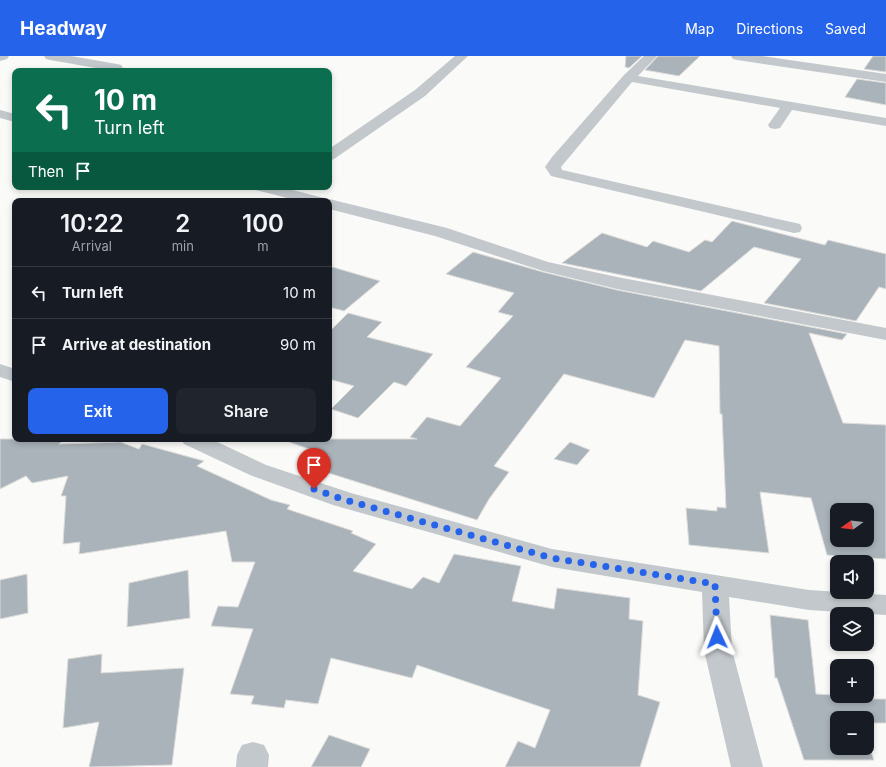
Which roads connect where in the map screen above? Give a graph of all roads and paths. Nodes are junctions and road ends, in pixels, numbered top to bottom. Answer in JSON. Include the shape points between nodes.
{"nodes":[{"id":1,"x":50,"y":56,"type":"edge"},
{"id":2,"x":462,"y":56,"type":"edge"},
{"id":3,"x":651,"y":56,"type":"edge"},
{"id":4,"x":737,"y":56,"type":"edge"},
{"id":5,"x":117,"y":68,"type":"dead end"},
{"id":6,"x":629,"y":78,"type":"junction"},
{"id":7,"x":886,"y":78,"type":"edge"},
{"id":8,"x":789,"y":105,"type":"junction"},
{"id":9,"x":0,"y":114,"type":"edge"},
{"id":10,"x":12,"y":117,"type":"edge"},
{"id":11,"x":886,"y":122,"type":"edge"},
{"id":12,"x":775,"y":125,"type":"dead end"},
{"id":13,"x":332,"y":154,"type":"edge"},
{"id":14,"x":284,"y":190,"type":"edge"},
{"id":15,"x":309,"y":198,"type":"edge"},
{"id":16,"x":332,"y":205,"type":"edge"},
{"id":17,"x":794,"y":228,"type":"dead end"},
{"id":18,"x":886,"y":334,"type":"edge"},
{"id":19,"x":0,"y":370,"type":"edge"},
{"id":20,"x":12,"y":375,"type":"edge"},
{"id":21,"x":198,"y":442,"type":"edge"},
{"id":22,"x":715,"y":584,"type":"junction"},
{"id":23,"x":886,"y":605,"type":"edge"},
{"id":24,"x":747,"y":767,"type":"edge"}],
"edges":[{"from":1,"to":5,"type":"street"},
{"from":2,"to":13,"type":"street","via":[[420,93]]},
{"from":3,"to":6,"type":"street"},
{"from":4,"to":7,"type":"street"},
{"from":6,"to":8,"type":"street"},
{"from":6,"to":17,"type":"street","via":[[558,160],[553,168],[556,173]]},
{"from":8,"to":11,"type":"street"},
{"from":8,"to":12,"type":"street"},
{"from":9,"to":10,"type":"street"},
{"from":14,"to":15,"type":"street"},
{"from":16,"to":18,"type":"street","via":[[441,232],[543,266],[617,283]]},
{"from":19,"to":20,"type":"street"},
{"from":21,"to":22,"type":"street","via":[[258,470],[342,499],[552,558]]},
{"from":22,"to":23,"type":"street","via":[[810,600]]},
{"from":22,"to":24,"type":"street","via":[[718,650]]}]}
